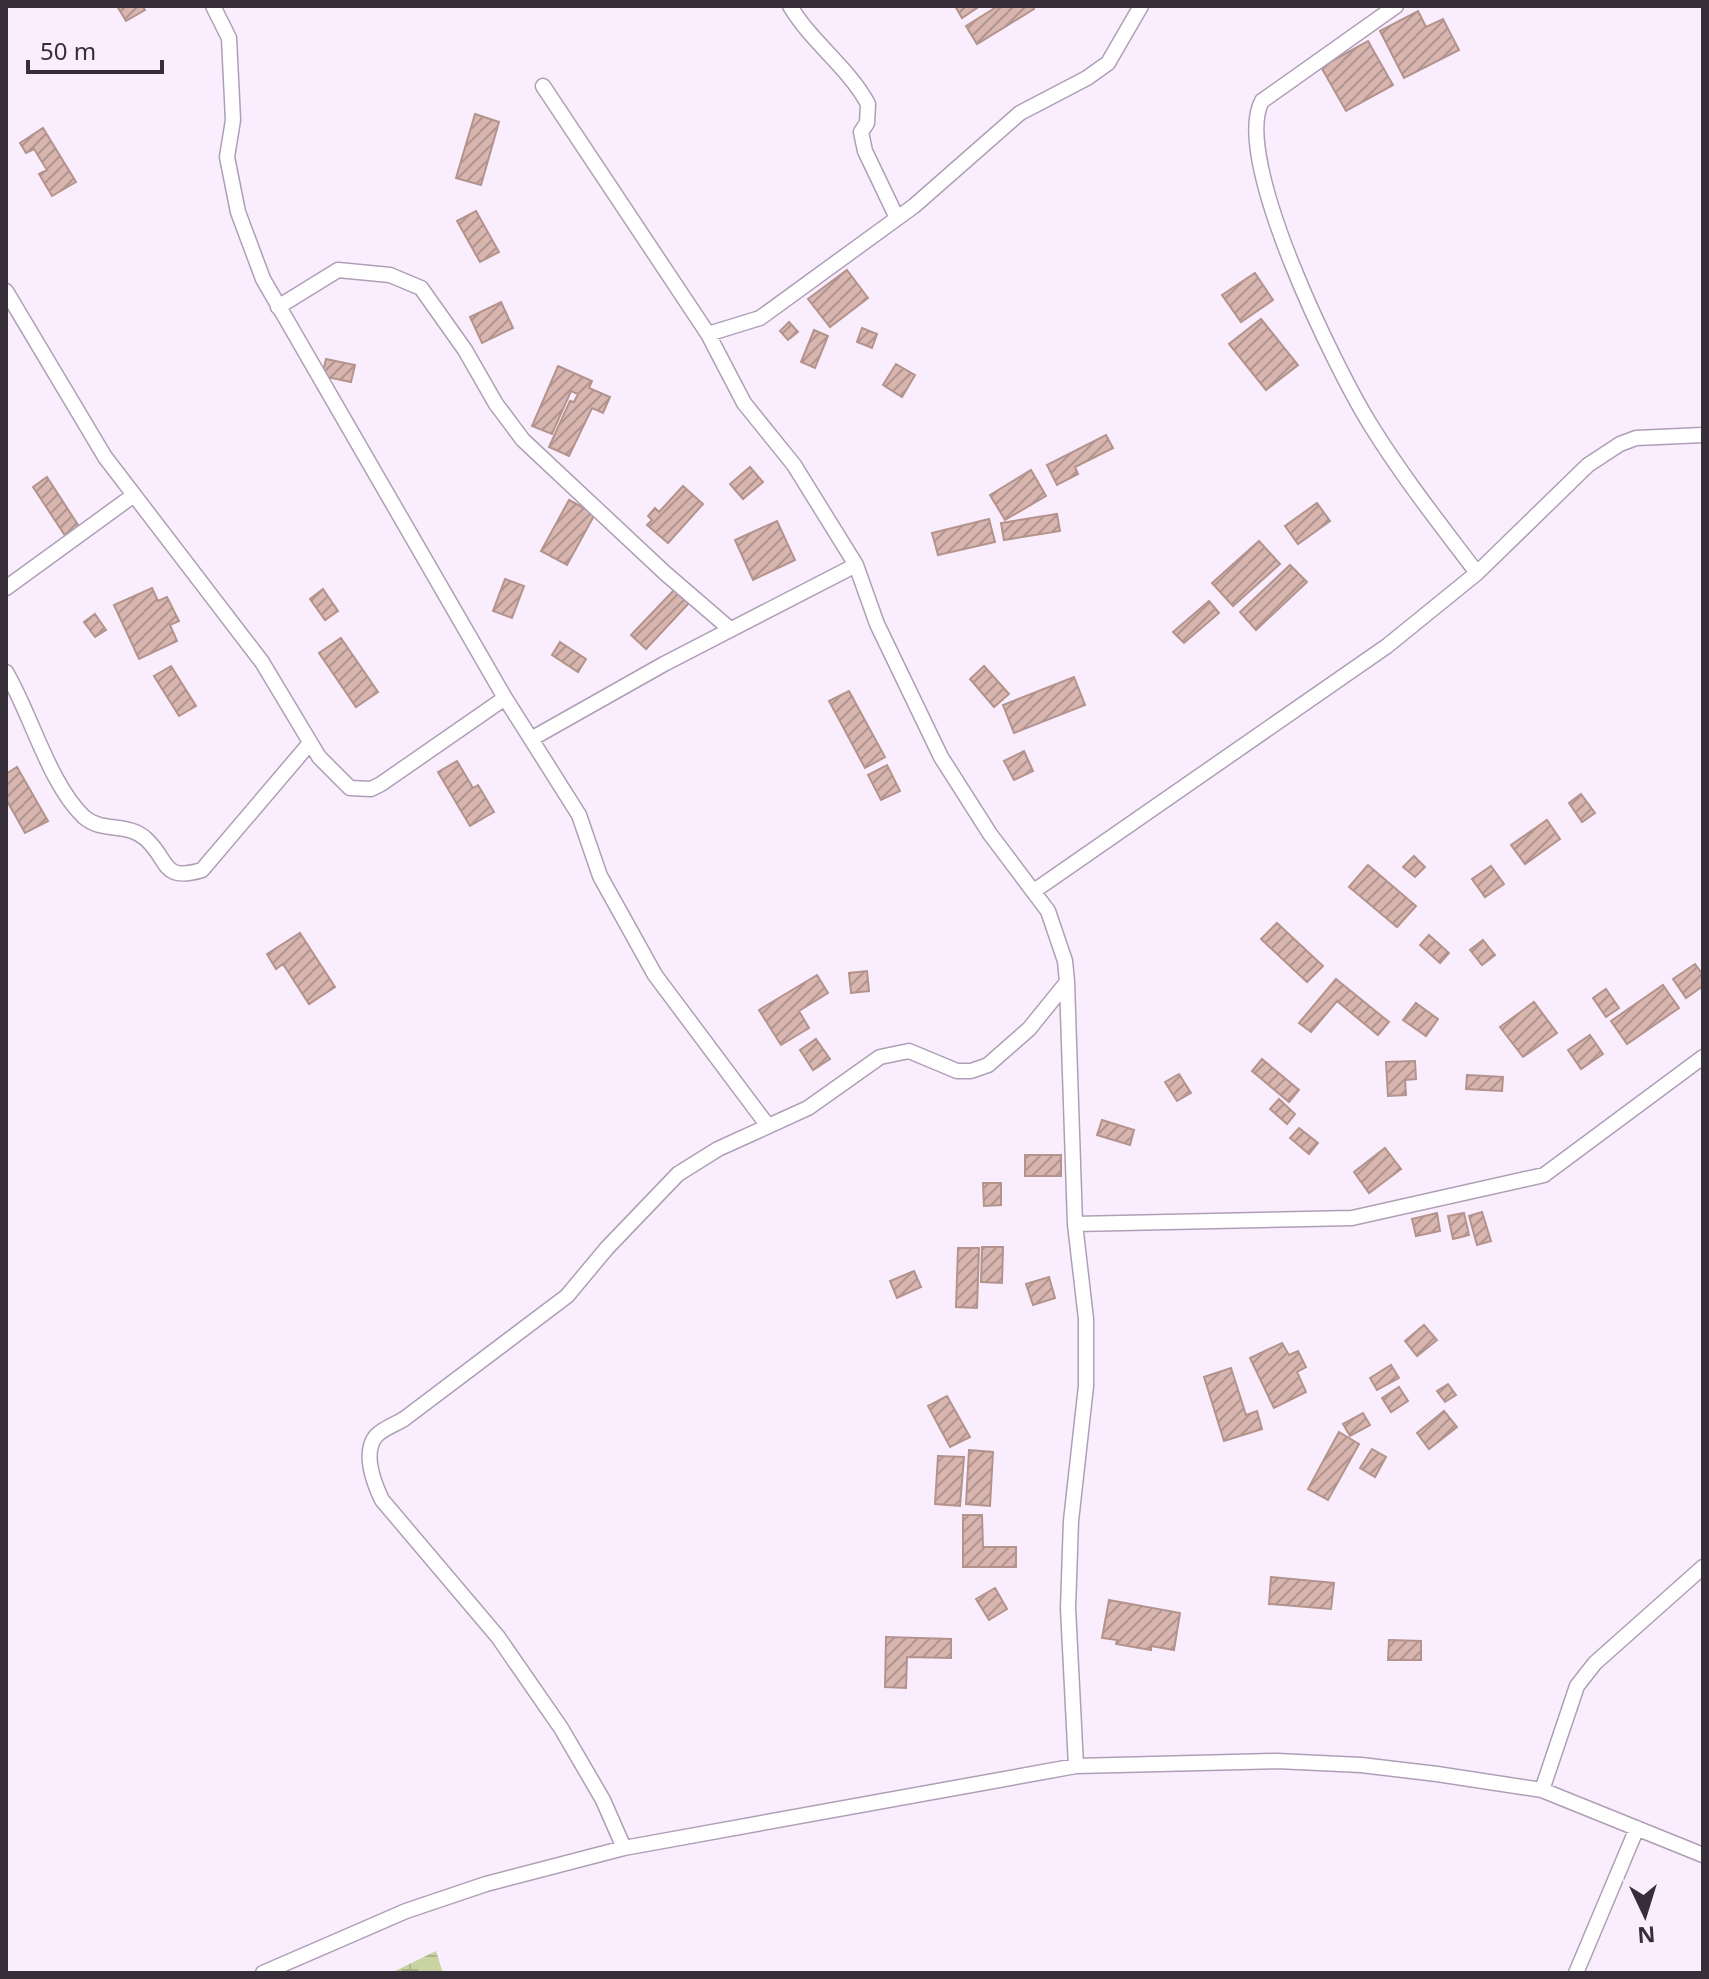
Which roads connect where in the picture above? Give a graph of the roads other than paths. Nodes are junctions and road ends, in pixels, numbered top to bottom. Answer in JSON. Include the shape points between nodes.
{"nodes":[{"id":1,"x":213,"y":6,"type":"edge"},
{"id":2,"x":790,"y":6,"type":"edge"},
{"id":3,"x":1141,"y":6,"type":"edge"},
{"id":4,"x":1396,"y":6,"type":"edge"},
{"id":5,"x":543,"y":86,"type":"dead end"},
{"id":6,"x":897,"y":218,"type":"junction"},
{"id":7,"x":6,"y":291,"type":"edge"},
{"id":8,"x":278,"y":307,"type":"junction"},
{"id":9,"x":708,"y":334,"type":"junction"},
{"id":10,"x":1703,"y":435,"type":"edge"},
{"id":11,"x":134,"y":495,"type":"junction"},
{"id":12,"x":856,"y":565,"type":"junction"},
{"id":13,"x":1477,"y":573,"type":"junction"},
{"id":14,"x":6,"y":588,"type":"edge"},
{"id":15,"x":730,"y":629,"type":"junction"},
{"id":16,"x":6,"y":672,"type":"edge"},
{"id":17,"x":505,"y":698,"type":"junction"},
{"id":18,"x":531,"y":739,"type":"junction"},
{"id":19,"x":310,"y":743,"type":"junction"},
{"id":20,"x":1034,"y":891,"type":"junction"},
{"id":21,"x":1067,"y":982,"type":"junction"},
{"id":22,"x":1703,"y":1057,"type":"edge"},
{"id":23,"x":768,"y":1126,"type":"junction"},
{"id":24,"x":1075,"y":1224,"type":"junction"},
{"id":25,"x":1703,"y":1567,"type":"edge"},
{"id":26,"x":1076,"y":1766,"type":"junction"},
{"id":27,"x":1542,"y":1790,"type":"junction"},
{"id":28,"x":1637,"y":1828,"type":"junction"},
{"id":29,"x":624,"y":1848,"type":"junction"},
{"id":30,"x":1703,"y":1855,"type":"edge"},
{"id":31,"x":263,"y":1973,"type":"edge"},
{"id":32,"x":1576,"y":1973,"type":"edge"}],
"edges":[{"from":1,"to":8,"type":"street","via":[[229,38],[233,120],[227,157],[238,212]]},
{"from":2,"to":6,"type":"street","via":[[868,104],[861,132],[865,151]]},
{"from":3,"to":6,"type":"street","via":[[1108,63],[1020,113]]},
{"from":4,"to":13,"type":"street","via":[[1262,101],[1256,112],[1256,136],[1280,235],[1343,376],[1370,425]]},
{"from":5,"to":9,"type":"street"},
{"from":6,"to":9,"type":"street","via":[[760,318]]},
{"from":7,"to":11,"type":"street","via":[[105,457]]},
{"from":8,"to":15,"type":"street","via":[[338,270],[390,275],[421,288],[523,440]]},
{"from":8,"to":17,"type":"street"},
{"from":9,"to":12,"type":"street","via":[[744,403],[794,465]]},
{"from":10,"to":13,"type":"street","via":[[1636,438],[1620,444],[1588,465]]},
{"from":11,"to":14,"type":"street"},
{"from":11,"to":19,"type":"street","via":[[262,662]]},
{"from":12,"to":15,"type":"street"},
{"from":12,"to":20,"type":"street","via":[[877,624],[941,757]]},
{"from":13,"to":20,"type":"street","via":[[1387,646]]},
{"from":15,"to":18,"type":"street"},
{"from":16,"to":19,"type":"street","via":[[53,770],[86,819],[134,830],[171,872],[183,876],[202,870]]},
{"from":17,"to":18,"type":"street"},
{"from":17,"to":19,"type":"street","via":[[371,789],[350,788]]},
{"from":18,"to":23,"type":"street","via":[[579,815],[600,876],[655,975]]},
{"from":20,"to":21,"type":"street","via":[[1048,911]]},
{"from":21,"to":23,"type":"street","via":[[1029,1029],[988,1065],[957,1071],[909,1051],[894,1052],[808,1108]]},
{"from":21,"to":24,"type":"street"},
{"from":22,"to":24,"type":"street","via":[[1544,1175],[1352,1218]]},
{"from":23,"to":29,"type":"street","via":[[678,1174],[567,1296],[377,1435],[371,1447],[374,1482],[382,1500],[498,1637],[567,1739]]},
{"from":24,"to":26,"type":"street","via":[[1086,1319],[1086,1386],[1071,1521],[1068,1608]]},
{"from":25,"to":27,"type":"street","via":[[1595,1663],[1577,1686]]},
{"from":26,"to":27,"type":"street","via":[[1277,1761],[1361,1765]]},
{"from":26,"to":29,"type":"street"},
{"from":27,"to":28,"type":"street"},
{"from":28,"to":30,"type":"street"},
{"from":28,"to":32,"type":"street"},
{"from":29,"to":31,"type":"street","via":[[406,1911]]}]}
